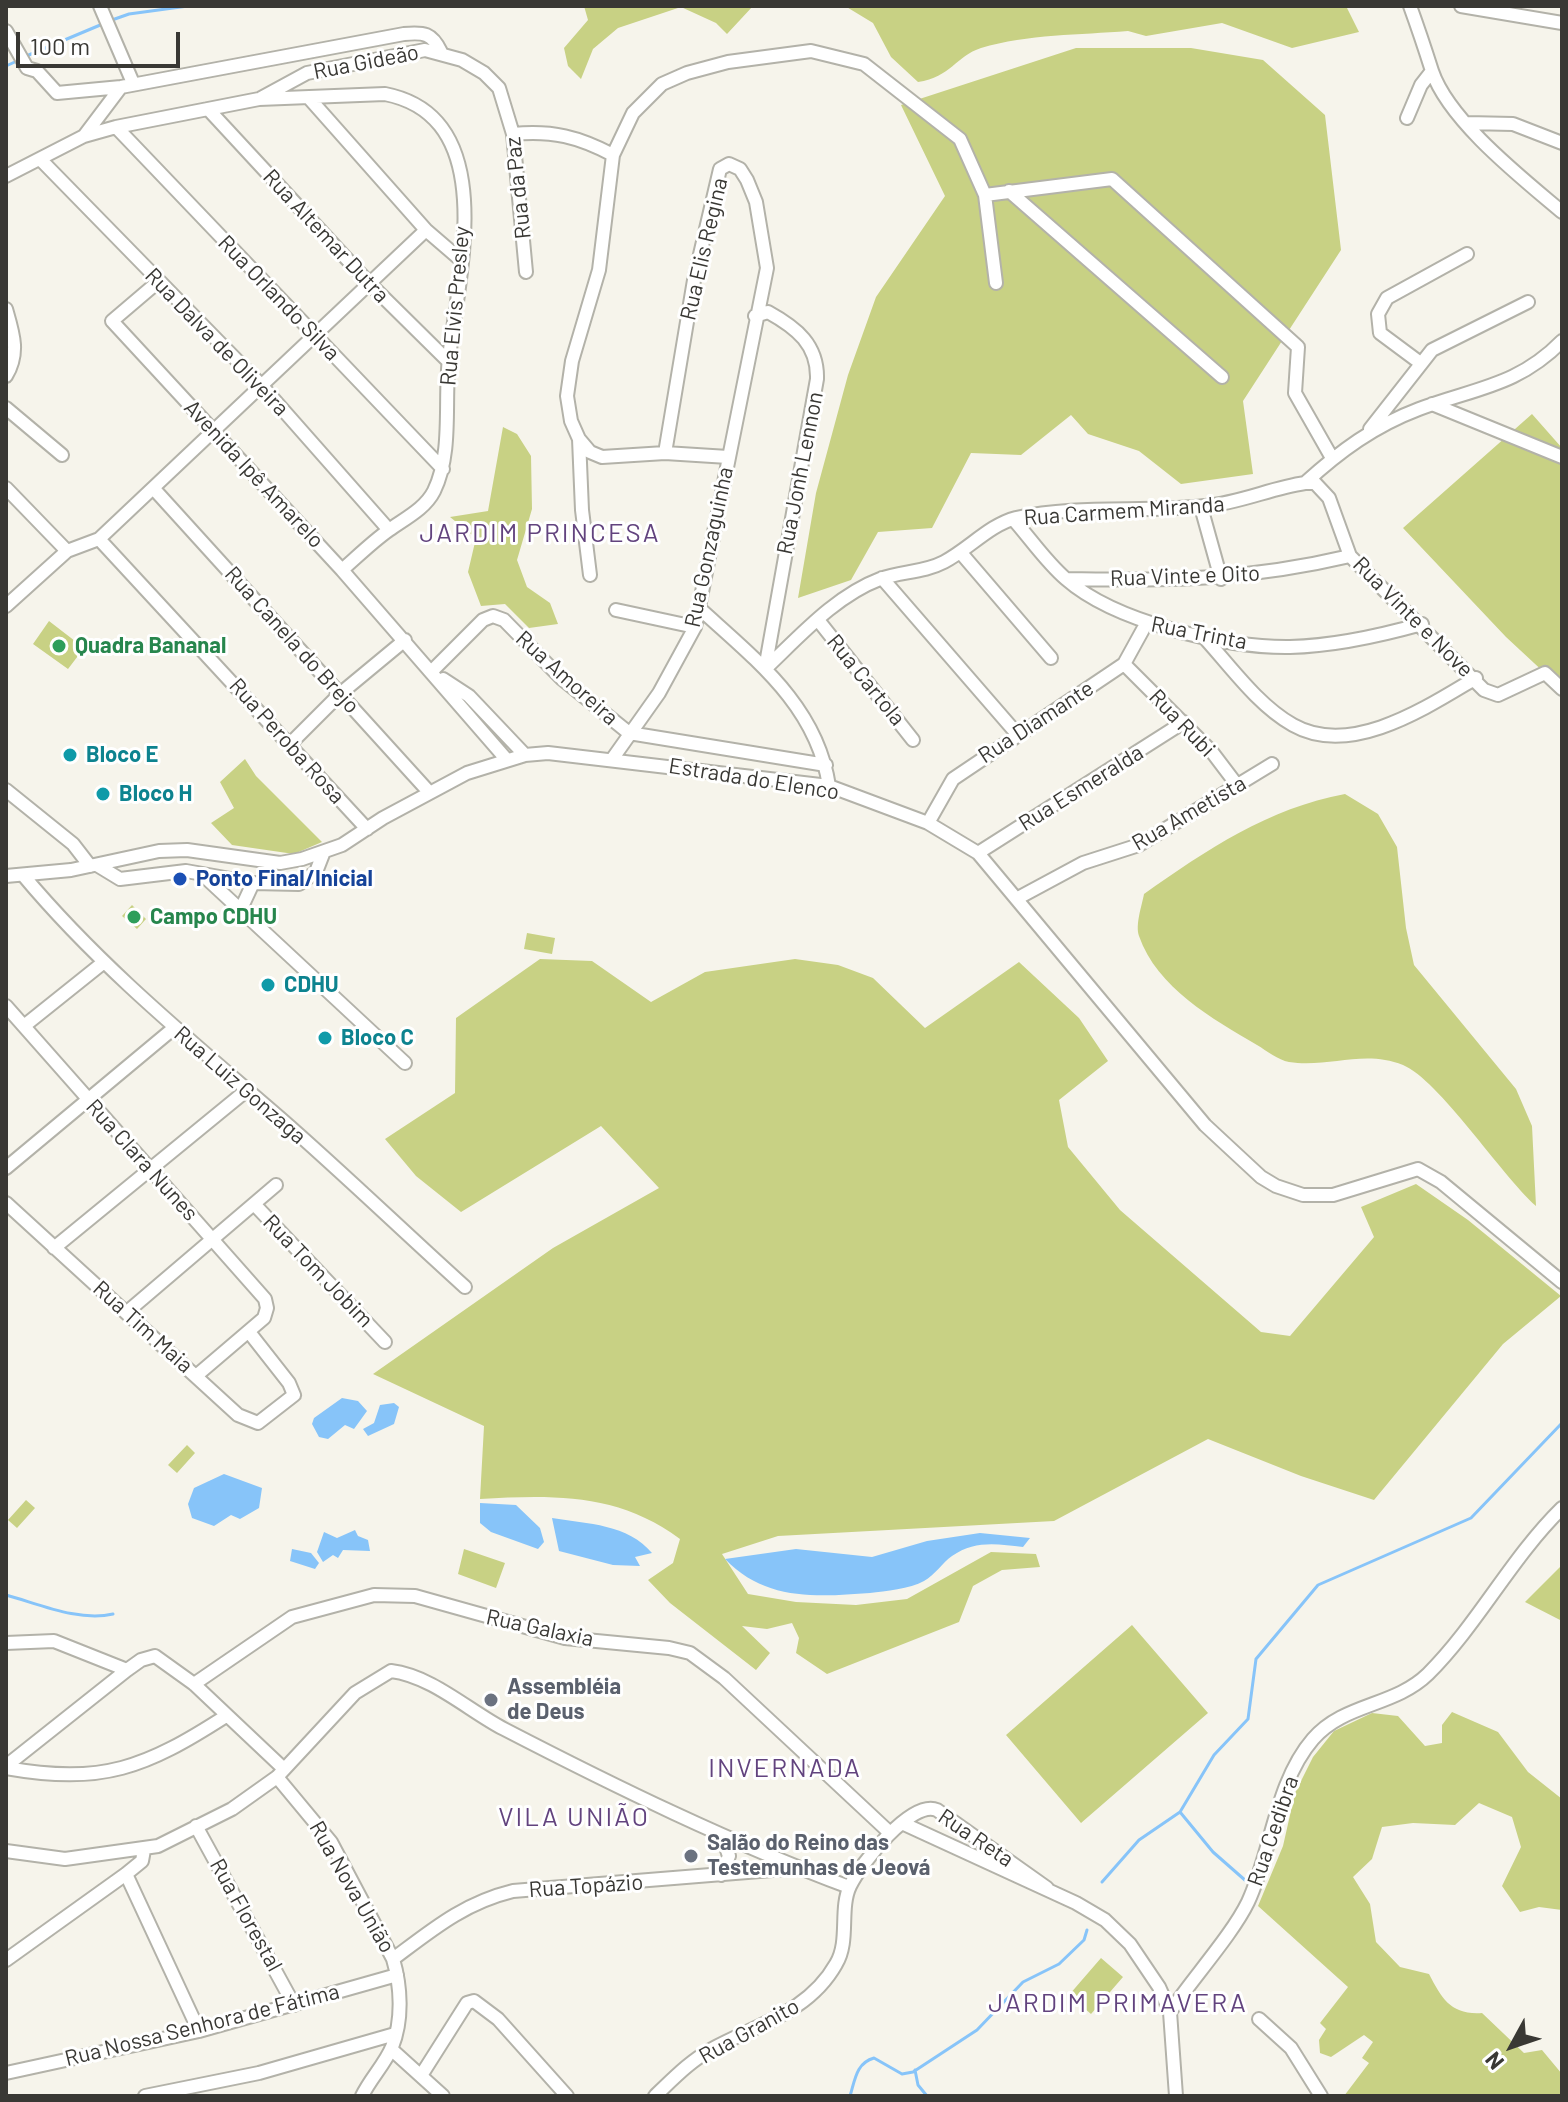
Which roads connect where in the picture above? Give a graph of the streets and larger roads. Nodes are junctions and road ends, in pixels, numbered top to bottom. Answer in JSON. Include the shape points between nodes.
{"nodes":[{"id":1,"x":1410,"y":6,"type":"edge"},
{"id":2,"x":1461,"y":6,"type":"edge"},
{"id":3,"x":101,"y":9,"type":"edge"},
{"id":4,"x":1562,"y":23,"type":"edge"},
{"id":5,"x":6,"y":31,"type":"edge"},
{"id":6,"x":441,"y":52,"type":"junction"},
{"id":7,"x":1432,"y":71,"type":"junction"},
{"id":8,"x":127,"y":85,"type":"junction"},
{"id":9,"x":309,"y":98,"type":"junction"},
{"id":10,"x":259,"y":99,"type":"junction"},
{"id":11,"x":505,"y":104,"type":"joint"},
{"id":12,"x":208,"y":109,"type":"junction"},
{"id":13,"x":1407,"y":118,"type":"dead end"},
{"id":14,"x":1467,"y":123,"type":"junction"},
{"id":15,"x":116,"y":127,"type":"junction"},
{"id":16,"x":513,"y":134,"type":"junction"},
{"id":17,"x":84,"y":136,"type":"junction"},
{"id":18,"x":1562,"y":143,"type":"edge"},
{"id":19,"x":613,"y":155,"type":"junction"},
{"id":20,"x":40,"y":159,"type":"junction"},
{"id":21,"x":6,"y":176,"type":"edge"},
{"id":22,"x":1009,"y":191,"type":"junction"},
{"id":23,"x":985,"y":195,"type":"junction"},
{"id":24,"x":1562,"y":212,"type":"edge"},
{"id":25,"x":426,"y":230,"type":"junction"},
{"id":26,"x":1467,"y":254,"type":"dead end"},
{"id":27,"x":462,"y":261,"type":"junction"},
{"id":28,"x":526,"y":272,"type":"dead end"},
{"id":29,"x":159,"y":281,"type":"junction"},
{"id":30,"x":369,"y":283,"type":"junction"},
{"id":31,"x":996,"y":283,"type":"dead end"},
{"id":32,"x":1528,"y":302,"type":"dead end"},
{"id":33,"x":6,"y":309,"type":"edge"},
{"id":34,"x":755,"y":316,"type":"junction"},
{"id":35,"x":315,"y":335,"type":"junction"},
{"id":36,"x":1562,"y":341,"type":"edge"},
{"id":37,"x":448,"y":361,"type":"junction"},
{"id":38,"x":1419,"y":362,"type":"junction"},
{"id":39,"x":6,"y":376,"type":"edge"},
{"id":40,"x":1222,"y":377,"type":"dead end"},
{"id":41,"x":262,"y":386,"type":"junction"},
{"id":42,"x":1432,"y":404,"type":"junction"},
{"id":43,"x":6,"y":408,"type":"edge"},
{"id":44,"x":214,"y":431,"type":"junction"},
{"id":45,"x":1368,"y":431,"type":"junction"},
{"id":46,"x":579,"y":439,"type":"junction"},
{"id":47,"x":665,"y":453,"type":"junction"},
{"id":48,"x":62,"y":455,"type":"dead end"},
{"id":49,"x":728,"y":457,"type":"junction"},
{"id":50,"x":1562,"y":457,"type":"edge"},
{"id":51,"x":1332,"y":458,"type":"junction"},
{"id":52,"x":443,"y":469,"type":"junction"},
{"id":53,"x":1305,"y":483,"type":"junction"},
{"id":54,"x":6,"y":488,"type":"edge"},
{"id":55,"x":154,"y":489,"type":"junction"},
{"id":56,"x":1201,"y":507,"type":"junction"},
{"id":57,"x":1013,"y":519,"type":"junction"},
{"id":58,"x":389,"y":530,"type":"junction"},
{"id":59,"x":99,"y":539,"type":"junction"},
{"id":60,"x":67,"y":551,"type":"junction"},
{"id":61,"x":961,"y":553,"type":"junction"},
{"id":62,"x":1350,"y":556,"type":"junction"},
{"id":63,"x":342,"y":570,"type":"junction"},
{"id":64,"x":590,"y":575,"type":"dead end"},
{"id":65,"x":882,"y":578,"type":"junction"},
{"id":66,"x":1066,"y":579,"type":"junction"},
{"id":67,"x":1221,"y":579,"type":"junction"},
{"id":68,"x":6,"y":606,"type":"edge"},
{"id":69,"x":699,"y":608,"type":"junction"},
{"id":70,"x":616,"y":610,"type":"dead end"},
{"id":71,"x":818,"y":620,"type":"junction"},
{"id":72,"x":1146,"y":624,"type":"junction"},
{"id":73,"x":1422,"y":624,"type":"junction"},
{"id":74,"x":695,"y":627,"type":"junction"},
{"id":75,"x":1201,"y":634,"type":"junction"},
{"id":76,"x":405,"y":640,"type":"junction"},
{"id":77,"x":1051,"y":658,"type":"dead end"},
{"id":78,"x":1124,"y":664,"type":"junction"},
{"id":79,"x":765,"y":669,"type":"junction"},
{"id":80,"x":434,"y":673,"type":"junction"},
{"id":81,"x":1476,"y":678,"type":"junction"},
{"id":82,"x":1562,"y":689,"type":"edge"},
{"id":83,"x":341,"y":693,"type":"junction"},
{"id":84,"x":1184,"y":722,"type":"junction"},
{"id":85,"x":629,"y":733,"type":"junction"},
{"id":86,"x":1018,"y":735,"type":"junction"},
{"id":87,"x":913,"y":740,"type":"dead end"},
{"id":88,"x":291,"y":743,"type":"junction"},
{"id":89,"x":525,"y":755,"type":"junction"},
{"id":90,"x":613,"y":758,"type":"junction"},
{"id":91,"x":507,"y":760,"type":"junction"},
{"id":92,"x":1272,"y":764,"type":"dead end"},
{"id":93,"x":826,"y":765,"type":"junction"},
{"id":94,"x":1237,"y":785,"type":"junction"},
{"id":95,"x":829,"y":786,"type":"junction"},
{"id":96,"x":6,"y":790,"type":"edge"},
{"id":97,"x":429,"y":792,"type":"junction"},
{"id":98,"x":928,"y":823,"type":"junction"},
{"id":99,"x":367,"y":829,"type":"junction"},
{"id":100,"x":978,"y":853,"type":"junction"},
{"id":101,"x":323,"y":854,"type":"junction"},
{"id":102,"x":94,"y":866,"type":"junction"},
{"id":103,"x":23,"y":875,"type":"junction"},
{"id":104,"x":6,"y":876,"type":"edge"},
{"id":105,"x":204,"y":876,"type":"junction"},
{"id":106,"x":253,"y":883,"type":"junction"},
{"id":107,"x":1018,"y":898,"type":"junction"},
{"id":108,"x":240,"y":911,"type":"junction"},
{"id":109,"x":104,"y":962,"type":"junction"},
{"id":110,"x":6,"y":1006,"type":"edge"},
{"id":111,"x":24,"y":1026,"type":"junction"},
{"id":112,"x":174,"y":1028,"type":"junction"},
{"id":113,"x":405,"y":1063,"type":"dead end"},
{"id":114,"x":247,"y":1090,"type":"junction"},
{"id":115,"x":87,"y":1098,"type":"junction"},
{"id":116,"x":6,"y":1168,"type":"edge"},
{"id":117,"x":149,"y":1169,"type":"junction"},
{"id":118,"x":276,"y":1185,"type":"dead end"},
{"id":119,"x":6,"y":1203,"type":"edge"},
{"id":120,"x":254,"y":1204,"type":"junction"},
{"id":121,"x":213,"y":1238,"type":"junction"},
{"id":122,"x":54,"y":1248,"type":"junction"},
{"id":123,"x":1562,"y":1282,"type":"edge"},
{"id":124,"x":465,"y":1287,"type":"dead end"},
{"id":125,"x":127,"y":1312,"type":"junction"},
{"id":126,"x":249,"y":1332,"type":"junction"},
{"id":127,"x":385,"y":1342,"type":"dead end"},
{"id":128,"x":196,"y":1376,"type":"junction"},
{"id":129,"x":1562,"y":1508,"type":"edge"},
{"id":130,"x":6,"y":1643,"type":"edge"},
{"id":131,"x":127,"y":1670,"type":"junction"},
{"id":132,"x":194,"y":1684,"type":"junction"},
{"id":133,"x":226,"y":1716,"type":"junction"},
{"id":134,"x":6,"y":1767,"type":"edge"},
{"id":135,"x":280,"y":1773,"type":"junction"},
{"id":136,"x":904,"y":1824,"type":"junction"},
{"id":137,"x":196,"y":1826,"type":"junction"},
{"id":138,"x":889,"y":1832,"type":"junction"},
{"id":139,"x":722,"y":1835,"type":"junction"},
{"id":140,"x":144,"y":1850,"type":"junction"},
{"id":141,"x":6,"y":1851,"type":"edge"},
{"id":142,"x":798,"y":1868,"type":"junction"},
{"id":143,"x":126,"y":1874,"type":"junction"},
{"id":144,"x":721,"y":1875,"type":"junction"},
{"id":145,"x":849,"y":1887,"type":"junction"},
{"id":146,"x":1047,"y":1888,"type":"junction"},
{"id":147,"x":393,"y":1959,"type":"junction"},
{"id":148,"x":6,"y":1960,"type":"edge"},
{"id":149,"x":397,"y":1975,"type":"junction"},
{"id":150,"x":294,"y":2005,"type":"junction"},
{"id":151,"x":1170,"y":2012,"type":"junction"},
{"id":152,"x":1259,"y":2019,"type":"dead end"},
{"id":153,"x":199,"y":2031,"type":"junction"},
{"id":154,"x":395,"y":2034,"type":"junction"},
{"id":155,"x":391,"y":2049,"type":"junction"},
{"id":156,"x":6,"y":2073,"type":"edge"},
{"id":157,"x":422,"y":2074,"type":"junction"},
{"id":158,"x":145,"y":2096,"type":"edge"},
{"id":159,"x":362,"y":2096,"type":"edge"},
{"id":160,"x":443,"y":2096,"type":"edge"},
{"id":161,"x":567,"y":2096,"type":"edge"},
{"id":162,"x":655,"y":2096,"type":"edge"},
{"id":163,"x":1176,"y":2096,"type":"edge"},
{"id":164,"x":1321,"y":2096,"type":"edge"}],
"edges":[{"from":1,"to":7,"type":"street"},
{"from":2,"to":4,"type":"street"},
{"from":3,"to":8,"type":"street"},
{"from":5,"to":8,"type":"street","via":[[21,57],[57,93]]},
{"from":6,"to":8,"type":"street","via":[[428,34],[404,34]]},
{"from":6,"to":10,"type":"street","name":"Rua Gideão","via":[[408,52],[307,73]]},
{"from":6,"to":11,"type":"street","name":"Rua Gideão","via":[[484,73],[499,88]]},
{"from":7,"to":13,"type":"street"},
{"from":7,"to":14,"type":"street"},
{"from":8,"to":17,"type":"street"},
{"from":9,"to":10,"type":"street","name":"Rua Elvis Presley"},
{"from":9,"to":25,"type":"street"},
{"from":9,"to":27,"type":"street","name":"Rua Elvis Presley","via":[[385,94],[420,107],[435,121],[459,160]]},
{"from":10,"to":12,"type":"street","name":"Rua Elvis Presley"},
{"from":11,"to":16,"type":"street","name":"Rua da Paz"},
{"from":12,"to":15,"type":"street","name":"Rua Elvis Presley"},
{"from":12,"to":30,"type":"street","name":"Rua Altemar Dutra"},
{"from":14,"to":18,"type":"street","via":[[1513,124]]},
{"from":14,"to":24,"type":"street","via":[[1509,169]]},
{"from":15,"to":17,"type":"street","name":"Rua Elvis Presley"},
{"from":15,"to":35,"type":"street","name":"Rua Orlando Silva"},
{"from":16,"to":19,"type":"street","via":[[549,131],[573,136]]},
{"from":16,"to":28,"type":"street","name":"Rua da Paz"},
{"from":17,"to":20,"type":"street","name":"Rua Elvis Presley"},
{"from":19,"to":23,"type":"street","via":[[633,113],[662,84],[728,62],[811,51],[864,64],[960,139]]},
{"from":19,"to":46,"type":"street","via":[[599,270],[567,396]]},
{"from":20,"to":21,"type":"street","name":"Rua Elvis Presley"},
{"from":20,"to":29,"type":"street","name":"Rua Dalva de Oliveira"},
{"from":22,"to":23,"type":"street"},
{"from":22,"to":40,"type":"street"},
{"from":22,"to":51,"type":"street","via":[[1112,179],[1298,347],[1295,393]]},
{"from":23,"to":31,"type":"street"},
{"from":25,"to":27,"type":"street"},
{"from":25,"to":30,"type":"street"},
{"from":26,"to":38,"type":"street","via":[[1387,298],[1378,314],[1380,333]]},
{"from":27,"to":37,"type":"street","name":"Rua Elvis Presley"},
{"from":29,"to":41,"type":"street","name":"Rua Dalva de Oliveira"},
{"from":29,"to":44,"type":"street","name":"Avenida Ipê Amarelo","via":[[112,321]]},
{"from":30,"to":35,"type":"street"},
{"from":30,"to":37,"type":"street","name":"Rua Altemar Dutra"},
{"from":32,"to":38,"type":"street","via":[[1432,350]]},
{"from":33,"to":39,"type":"street","via":[[15,355]]},
{"from":34,"to":47,"type":"street","name":"Rua Elis Regina","via":[[767,268],[756,202],[740,169],[729,164],[720,169],[694,280]]},
{"from":34,"to":49,"type":"street","name":"Rua Gonzaguinha"},
{"from":34,"to":79,"type":"street","name":"Rua Jonh Lennon","via":[[768,312],[777,317],[813,348],[818,360]]},
{"from":35,"to":41,"type":"street"},
{"from":35,"to":52,"type":"street","name":"Rua Orlando Silva"},
{"from":36,"to":42,"type":"street","via":[[1540,364],[1511,379]]},
{"from":37,"to":52,"type":"street","name":"Rua Elvis Presley"},
{"from":38,"to":45,"type":"street"},
{"from":41,"to":44,"type":"street"},
{"from":41,"to":58,"type":"street","name":"Rua Dalva de Oliveira"},
{"from":42,"to":45,"type":"street"},
{"from":42,"to":50,"type":"street"},
{"from":43,"to":48,"type":"street"},
{"from":44,"to":55,"type":"street"},
{"from":44,"to":63,"type":"street","name":"Avenida Ipê Amarelo"},
{"from":45,"to":51,"type":"street"},
{"from":46,"to":47,"type":"street","via":[[602,457]]},
{"from":46,"to":64,"type":"street"},
{"from":47,"to":49,"type":"street"},
{"from":49,"to":69,"type":"street","name":"Rua Gonzaguinha"},
{"from":51,"to":53,"type":"street"},
{"from":52,"to":58,"type":"street","name":"Rua Elvis Presley","via":[[432,494]]},
{"from":53,"to":56,"type":"street","name":"Rua Carmem Miranda"},
{"from":53,"to":62,"type":"street","name":"Rua Vinte e Nove","via":[[1315,483],[1329,498]]},
{"from":54,"to":60,"type":"street"},
{"from":55,"to":59,"type":"street"},
{"from":55,"to":83,"type":"street","name":"Rua Canela do Brejo"},
{"from":56,"to":57,"type":"street","name":"Rua Carmem Miranda"},
{"from":56,"to":67,"type":"street"},
{"from":57,"to":61,"type":"street","name":"Rua Carmem Miranda"},
{"from":57,"to":66,"type":"street","name":"Rua Trinta"},
{"from":58,"to":63,"type":"street","name":"Rua Elvis Presley"},
{"from":59,"to":60,"type":"street"},
{"from":59,"to":88,"type":"street","name":"Rua Peroba Rosa"},
{"from":60,"to":68,"type":"street"},
{"from":61,"to":65,"type":"street","name":"Rua Carmem Miranda","via":[[926,570]]},
{"from":61,"to":77,"type":"street"},
{"from":62,"to":67,"type":"street","name":"Rua Vinte e Oito"},
{"from":62,"to":73,"type":"street","name":"Rua Vinte e Nove"},
{"from":63,"to":76,"type":"street","name":"Avenida Ipê Amarelo"},
{"from":65,"to":71,"type":"street","name":"Rua Carmem Miranda"},
{"from":65,"to":86,"type":"street"},
{"from":66,"to":67,"type":"street","name":"Rua Vinte e Oito"},
{"from":66,"to":72,"type":"street","name":"Rua Trinta"},
{"from":69,"to":74,"type":"street","name":"Rua Gonzaguinha"},
{"from":69,"to":79,"type":"street"},
{"from":70,"to":74,"type":"street"},
{"from":71,"to":79,"type":"street","name":"Rua Carmem Miranda"},
{"from":71,"to":87,"type":"street","name":"Rua Cartola"},
{"from":72,"to":75,"type":"street","name":"Rua Trinta"},
{"from":72,"to":78,"type":"street","name":"Rua Diamante"},
{"from":73,"to":75,"type":"street","name":"Rua Trinta","via":[[1344,642],[1288,647]]},
{"from":73,"to":81,"type":"street","name":"Rua Vinte e Nove"},
{"from":74,"to":85,"type":"street","name":"Rua Gonzaguinha","via":[[659,693]]},
{"from":75,"to":81,"type":"street","via":[[1278,714],[1310,732],[1339,735],[1375,729]]},
{"from":76,"to":80,"type":"street","name":"Avenida Ipê Amarelo"},
{"from":76,"to":83,"type":"street"},
{"from":78,"to":84,"type":"street","name":"Rua Rubi"},
{"from":78,"to":86,"type":"street","name":"Rua Diamante"},
{"from":79,"to":93,"type":"street","via":[[814,729]]},
{"from":80,"to":85,"type":"street","name":"Rua Amoreira","via":[[483,620],[493,616],[504,620],[561,678]]},
{"from":80,"to":89,"type":"street","name":"Avenida Ipê Amarelo","via":[[469,696]]},
{"from":80,"to":91,"type":"street","name":"Avenida Ipê Amarelo"},
{"from":81,"to":82,"type":"street","name":"Rua Vinte e Nove","via":[[1484,690],[1498,695],[1545,673]]},
{"from":83,"to":88,"type":"street"},
{"from":83,"to":97,"type":"street","name":"Rua Canela do Brejo"},
{"from":84,"to":94,"type":"street","name":"Rua Rubi"},
{"from":84,"to":100,"type":"street","name":"Rua Esmeralda"},
{"from":85,"to":90,"type":"street","name":"Rua Gonzaguinha"},
{"from":85,"to":93,"type":"street"},
{"from":86,"to":98,"type":"street","name":"Rua Diamante","via":[[953,779]]},
{"from":88,"to":99,"type":"street","name":"Rua Peroba Rosa"},
{"from":89,"to":90,"type":"street","name":"Estrada do Elenco"},
{"from":89,"to":91,"type":"street","name":"Estrada do Elenco"},
{"from":90,"to":95,"type":"street","name":"Estrada do Elenco"},
{"from":91,"to":97,"type":"street","name":"Estrada do Elenco"},
{"from":92,"to":94,"type":"street","name":"Rua Ametista"},
{"from":93,"to":95,"type":"street"},
{"from":94,"to":107,"type":"street","name":"Rua Ametista","via":[[1139,845],[1083,863]]},
{"from":95,"to":98,"type":"street","name":"Estrada do Elenco"},
{"from":96,"to":102,"type":"street"},
{"from":97,"to":99,"type":"street","name":"Estrada do Elenco"},
{"from":98,"to":100,"type":"street","name":"Estrada do Elenco"},
{"from":99,"to":101,"type":"street","name":"Estrada do Elenco"},
{"from":100,"to":107,"type":"street","name":"Estrada do Elenco"},
{"from":101,"to":102,"type":"street","name":"Estrada do Elenco","via":[[280,863],[159,851]]},
{"from":101,"to":106,"type":"street","via":[[316,872],[299,884]]},
{"from":102,"to":103,"type":"street","name":"Estrada do Elenco"},
{"from":102,"to":105,"type":"street","via":[[120,879],[186,871]]},
{"from":103,"to":104,"type":"street","name":"Estrada do Elenco"},
{"from":103,"to":109,"type":"street","name":"Rua Luiz Gonzaga"},
{"from":105,"to":106,"type":"street"},
{"from":105,"to":108,"type":"street"},
{"from":106,"to":108,"type":"street"},
{"from":107,"to":123,"type":"street","name":"Estrada do Elenco","via":[[1205,1125],[1261,1177],[1303,1195],[1333,1195],[1418,1169]]},
{"from":108,"to":113,"type":"street"},
{"from":109,"to":111,"type":"street"},
{"from":109,"to":112,"type":"street","name":"Rua Luiz Gonzaga"},
{"from":110,"to":111,"type":"street","name":"Rua Clara Nunes"},
{"from":111,"to":115,"type":"street","name":"Rua Clara Nunes"},
{"from":112,"to":114,"type":"street","name":"Rua Luiz Gonzaga"},
{"from":112,"to":115,"type":"street"},
{"from":114,"to":117,"type":"street"},
{"from":114,"to":124,"type":"street","name":"Rua Luiz Gonzaga"},
{"from":115,"to":116,"type":"street"},
{"from":115,"to":117,"type":"street","name":"Rua Clara Nunes"},
{"from":117,"to":121,"type":"street","name":"Rua Clara Nunes"},
{"from":117,"to":122,"type":"street"},
{"from":118,"to":120,"type":"street"},
{"from":119,"to":122,"type":"street","name":"Rua Tim Maia"},
{"from":120,"to":121,"type":"street","name":"Rua Tom Jobim"},
{"from":120,"to":127,"type":"street","name":"Rua Tom Jobim"},
{"from":121,"to":125,"type":"street","name":"Rua Tom Jobim"},
{"from":121,"to":126,"type":"street","name":"Rua Clara Nunes","via":[[265,1299],[264,1318]]},
{"from":122,"to":125,"type":"street","name":"Rua Tim Maia"},
{"from":125,"to":128,"type":"street","name":"Rua Tim Maia"},
{"from":126,"to":128,"type":"street"},
{"from":126,"to":128,"type":"street","name":"Rua Tim Maia","via":[[293,1389],[285,1405],[258,1423],[248,1422]]},
{"from":129,"to":151,"type":"street","name":"Rua Cedibra","via":[[1428,1673],[1389,1699],[1347,1712],[1312,1739],[1292,1771],[1246,1906]]},
{"from":130,"to":131,"type":"street","via":[[54,1641]]},
{"from":131,"to":132,"type":"street","name":"Rua Nova União","via":[[155,1656]]},
{"from":131,"to":134,"type":"street"},
{"from":132,"to":133,"type":"street","name":"Rua Nova União"},
{"from":132,"to":138,"type":"street","name":"Rua Galaxia","via":[[292,1617],[374,1595],[415,1596],[565,1638],[669,1648],[690,1653],[724,1678]]},
{"from":133,"to":134,"type":"street","via":[[155,1759],[108,1773],[51,1776]]},
{"from":133,"to":135,"type":"street","name":"Rua Nova União"},
{"from":135,"to":137,"type":"street","via":[[232,1809]]},
{"from":135,"to":139,"type":"street","via":[[355,1693],[384,1673],[401,1672],[502,1728]]},
{"from":135,"to":147,"type":"street","name":"Rua Nova União","via":[[331,1842]]},
{"from":136,"to":138,"type":"street","name":"Rua Reta"},
{"from":136,"to":146,"type":"street","name":"Rua Reta"},
{"from":136,"to":146,"type":"street","name":"Rua Reta","via":[[921,1809],[937,1810]]},
{"from":137,"to":140,"type":"street"},
{"from":137,"to":150,"type":"street","name":"Rua Florestal"},
{"from":138,"to":145,"type":"street","name":"Rua Granito"},
{"from":139,"to":142,"type":"street"},
{"from":139,"to":144,"type":"street","via":[[729,1856]]},
{"from":140,"to":141,"type":"street","via":[[65,1859]]},
{"from":140,"to":143,"type":"street","via":[[142,1861]]},
{"from":142,"to":144,"type":"street","name":"Rua Topázio"},
{"from":142,"to":145,"type":"street"},
{"from":143,"to":148,"type":"street"},
{"from":143,"to":153,"type":"street"},
{"from":144,"to":147,"type":"street","name":"Rua Topázio","via":[[513,1891],[482,1899]]},
{"from":145,"to":162,"type":"street","name":"Rua Granito","via":[[839,1959],[828,1979],[786,2013],[711,2049]]},
{"from":146,"to":151,"type":"street","name":"Rua Reta","via":[[1105,1920],[1130,1944]]},
{"from":147,"to":149,"type":"street","name":"Rua Nova União"},
{"from":149,"to":150,"type":"street","name":"Rua Nossa Senhora de Fátima"},
{"from":149,"to":154,"type":"street","name":"Rua Nova União"},
{"from":150,"to":153,"type":"street","name":"Rua Nossa Senhora de Fátima"},
{"from":151,"to":163,"type":"street"},
{"from":152,"to":164,"type":"street","via":[[1291,2048]]},
{"from":153,"to":156,"type":"street","name":"Rua Nossa Senhora de Fátima"},
{"from":154,"to":155,"type":"street","name":"Rua Nova União"},
{"from":154,"to":158,"type":"street","via":[[259,2073]]},
{"from":155,"to":157,"type":"street"},
{"from":155,"to":159,"type":"street","name":"Rua Nova União"},
{"from":157,"to":160,"type":"street"},
{"from":157,"to":161,"type":"street","via":[[467,2003],[474,2001],[498,2019]]}]}
